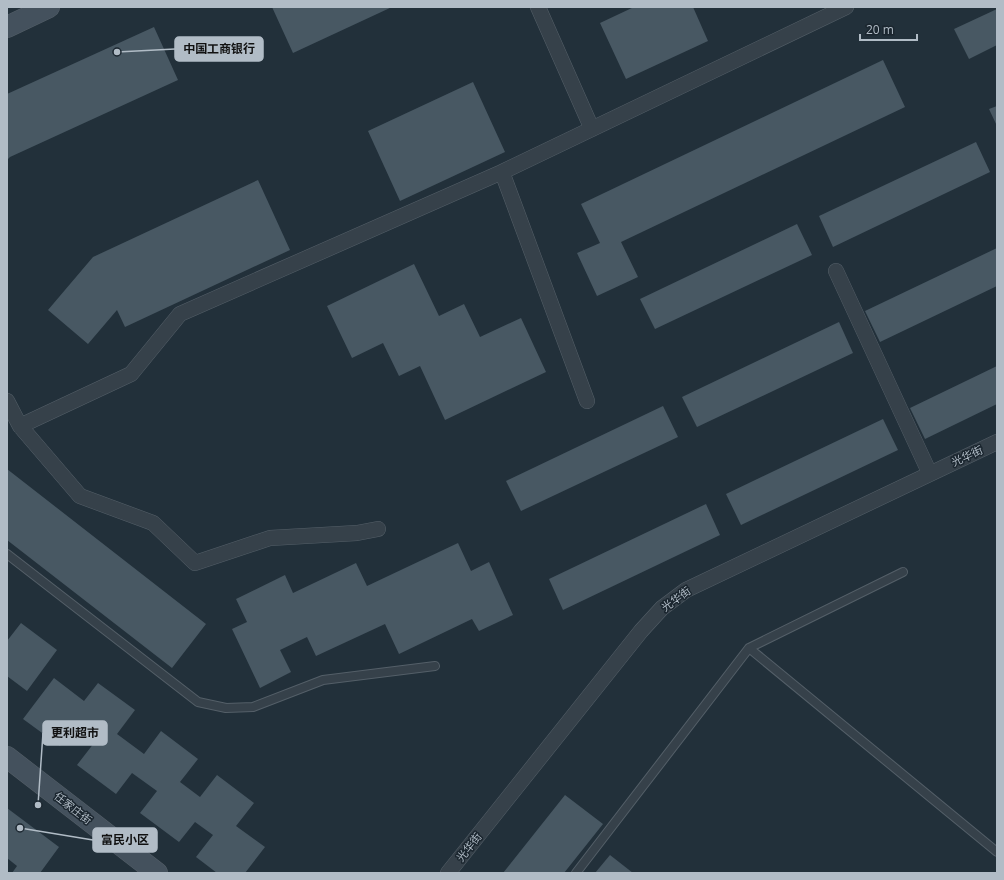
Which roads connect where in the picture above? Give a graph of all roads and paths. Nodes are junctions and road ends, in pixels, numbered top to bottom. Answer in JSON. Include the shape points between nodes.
{"nodes":[{"id":1,"x":538,"y":7,"type":"edge"},
{"id":2,"x":846,"y":7,"type":"edge"},
{"id":3,"x":40,"y":9,"type":"edge"},
{"id":4,"x":7,"y":27,"type":"edge"},
{"id":5,"x":592,"y":129,"type":"junction"},
{"id":6,"x":502,"y":172,"type":"junction"},
{"id":7,"x":836,"y":271,"type":"dead end"},
{"id":8,"x":7,"y":401,"type":"edge"},
{"id":9,"x":587,"y":401,"type":"dead end"},
{"id":10,"x":20,"y":426,"type":"junction"},
{"id":11,"x":997,"y":442,"type":"edge"},
{"id":12,"x":930,"y":474,"type":"junction"},
{"id":13,"x":378,"y":529,"type":"dead end"},
{"id":14,"x":7,"y":554,"type":"edge"},
{"id":15,"x":903,"y":572,"type":"dead end"},
{"id":16,"x":749,"y":648,"type":"junction"},
{"id":17,"x":434,"y":666,"type":"dead end"},
{"id":18,"x":7,"y":757,"type":"edge"},
{"id":19,"x":997,"y":852,"type":"edge"},
{"id":20,"x":157,"y":873,"type":"edge"},
{"id":21,"x":448,"y":873,"type":"edge"},
{"id":22,"x":576,"y":873,"type":"edge"}],
"edges":[{"from":1,"to":5,"type":"street"},
{"from":2,"to":5,"type":"street"},
{"from":3,"to":4,"type":"street"},
{"from":5,"to":6,"type":"street"},
{"from":6,"to":9,"type":"street"},
{"from":6,"to":10,"type":"street","via":[[180,314],[131,374]]},
{"from":7,"to":12,"type":"street"},
{"from":8,"to":10,"type":"street"},
{"from":10,"to":13,"type":"street","via":[[80,496],[153,523],[195,563],[270,538],[357,533]]},
{"from":11,"to":12,"type":"street","name":"光华街"},
{"from":12,"to":21,"type":"street","name":"光华街","via":[[686,590],[662,608]]},
{"from":14,"to":17,"type":"lane","via":[[198,702],[226,708],[253,707],[323,680]]},
{"from":15,"to":16,"type":"lane"},
{"from":16,"to":19,"type":"lane"},
{"from":16,"to":22,"type":"lane"},
{"from":18,"to":20,"type":"street","name":"任家庄街"}]}
